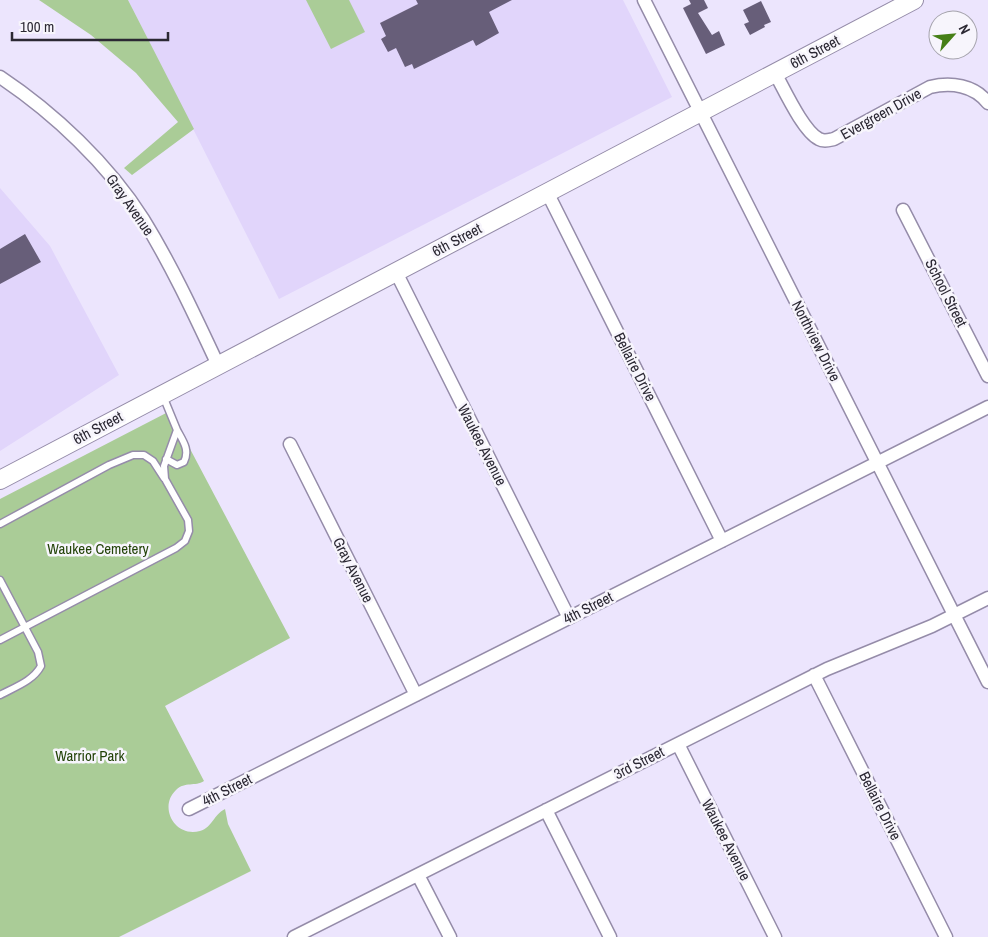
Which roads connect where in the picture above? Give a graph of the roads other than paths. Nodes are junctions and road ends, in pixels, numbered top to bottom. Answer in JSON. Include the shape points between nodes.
{"nodes":[{"id":1,"x":644,"y":0,"type":"edge"},
{"id":2,"x":914,"y":0,"type":"edge"},
{"id":3,"x":775,"y":73,"type":"junction"},
{"id":4,"x":0,"y":77,"type":"edge"},
{"id":5,"x":988,"y":103,"type":"edge"},
{"id":6,"x":700,"y":112,"type":"junction"},
{"id":7,"x":547,"y":192,"type":"junction"},
{"id":8,"x":903,"y":210,"type":"dead end"},
{"id":9,"x":396,"y":272,"type":"junction"},
{"id":10,"x":218,"y":365,"type":"junction"},
{"id":11,"x":988,"y":376,"type":"edge"},
{"id":12,"x":162,"y":394,"type":"junction"},
{"id":13,"x":988,"y":407,"type":"edge"},
{"id":14,"x":177,"y":430,"type":"junction"},
{"id":15,"x":290,"y":444,"type":"dead end"},
{"id":16,"x":166,"y":459,"type":"junction"},
{"id":17,"x":877,"y":463,"type":"junction"},
{"id":18,"x":165,"y":479,"type":"junction"},
{"id":19,"x":0,"y":480,"type":"edge"},
{"id":20,"x":0,"y":524,"type":"edge"},
{"id":21,"x":722,"y":541,"type":"junction"},
{"id":22,"x":0,"y":580,"type":"edge"},
{"id":23,"x":988,"y":598,"type":"edge"},
{"id":24,"x":954,"y":615,"type":"junction"},
{"id":25,"x":569,"y":618,"type":"junction"},
{"id":26,"x":25,"y":627,"type":"junction"},
{"id":27,"x":0,"y":640,"type":"edge"},
{"id":28,"x":814,"y":675,"type":"junction"},
{"id":29,"x":988,"y":682,"type":"edge"},
{"id":30,"x":0,"y":695,"type":"edge"},
{"id":31,"x":416,"y":695,"type":"junction"},
{"id":32,"x":678,"y":744,"type":"junction"},
{"id":33,"x":189,"y":809,"type":"dead end"},
{"id":34,"x":546,"y":810,"type":"junction"},
{"id":35,"x":418,"y":875,"type":"junction"},
{"id":36,"x":294,"y":937,"type":"edge"},
{"id":37,"x":450,"y":937,"type":"edge"},
{"id":38,"x":610,"y":937,"type":"edge"},
{"id":39,"x":775,"y":937,"type":"edge"},
{"id":40,"x":946,"y":937,"type":"edge"}],
"edges":[{"from":1,"to":6,"type":"street","name":"Northview Drive"},
{"from":2,"to":3,"type":"main road","name":"6th Street"},
{"from":3,"to":5,"type":"street","name":"Evergreen Drive","via":[[803,124],[818,139],[826,141],[939,84],[969,88]]},
{"from":3,"to":6,"type":"main road","name":"6th Street"},
{"from":4,"to":10,"type":"street","name":"Gray Avenue","via":[[67,130],[102,166],[142,218],[187,299]]},
{"from":6,"to":7,"type":"main road","name":"6th Street"},
{"from":6,"to":17,"type":"street","name":"Northview Drive"},
{"from":7,"to":9,"type":"main road","name":"6th Street"},
{"from":7,"to":21,"type":"street","name":"Bellaire Drive"},
{"from":8,"to":11,"type":"street","name":"School Street"},
{"from":9,"to":10,"type":"main road","name":"6th Street"},
{"from":9,"to":25,"type":"street","name":"Waukee Avenue"},
{"from":10,"to":12,"type":"main road","name":"6th Street"},
{"from":12,"to":14,"type":"lane"},
{"from":12,"to":19,"type":"main road","name":"6th Street"},
{"from":13,"to":17,"type":"street","name":"4th Street"},
{"from":14,"to":16,"type":"lane"},
{"from":14,"to":16,"type":"lane","via":[[187,455],[184,462],[177,465]]},
{"from":15,"to":31,"type":"street","name":"Gray Avenue"},
{"from":16,"to":18,"type":"lane"},
{"from":17,"to":21,"type":"street","name":"4th Street"},
{"from":17,"to":24,"type":"street","name":"Northview Drive"},
{"from":18,"to":20,"type":"lane","via":[[154,461],[144,455],[133,455]]},
{"from":18,"to":26,"type":"lane","via":[[188,520],[189,531],[185,541]]},
{"from":21,"to":25,"type":"street","name":"4th Street"},
{"from":22,"to":26,"type":"lane"},
{"from":23,"to":24,"type":"street","name":"3rd Street"},
{"from":24,"to":28,"type":"street","name":"3rd Street"},
{"from":24,"to":29,"type":"street","name":"Northview Drive"},
{"from":25,"to":31,"type":"street","name":"4th Street"},
{"from":26,"to":27,"type":"lane"},
{"from":26,"to":30,"type":"lane","via":[[38,652],[41,666],[32,678]]},
{"from":28,"to":32,"type":"street","name":"3rd Street"},
{"from":28,"to":40,"type":"street","name":"Bellaire Drive"},
{"from":31,"to":33,"type":"street","name":"4th Street"},
{"from":32,"to":34,"type":"street","name":"3rd Street"},
{"from":32,"to":39,"type":"street","name":"Waukee Avenue"},
{"from":34,"to":35,"type":"street","name":"3rd Street"},
{"from":34,"to":38,"type":"street"},
{"from":35,"to":36,"type":"street","name":"3rd Street"},
{"from":35,"to":37,"type":"street"}]}
